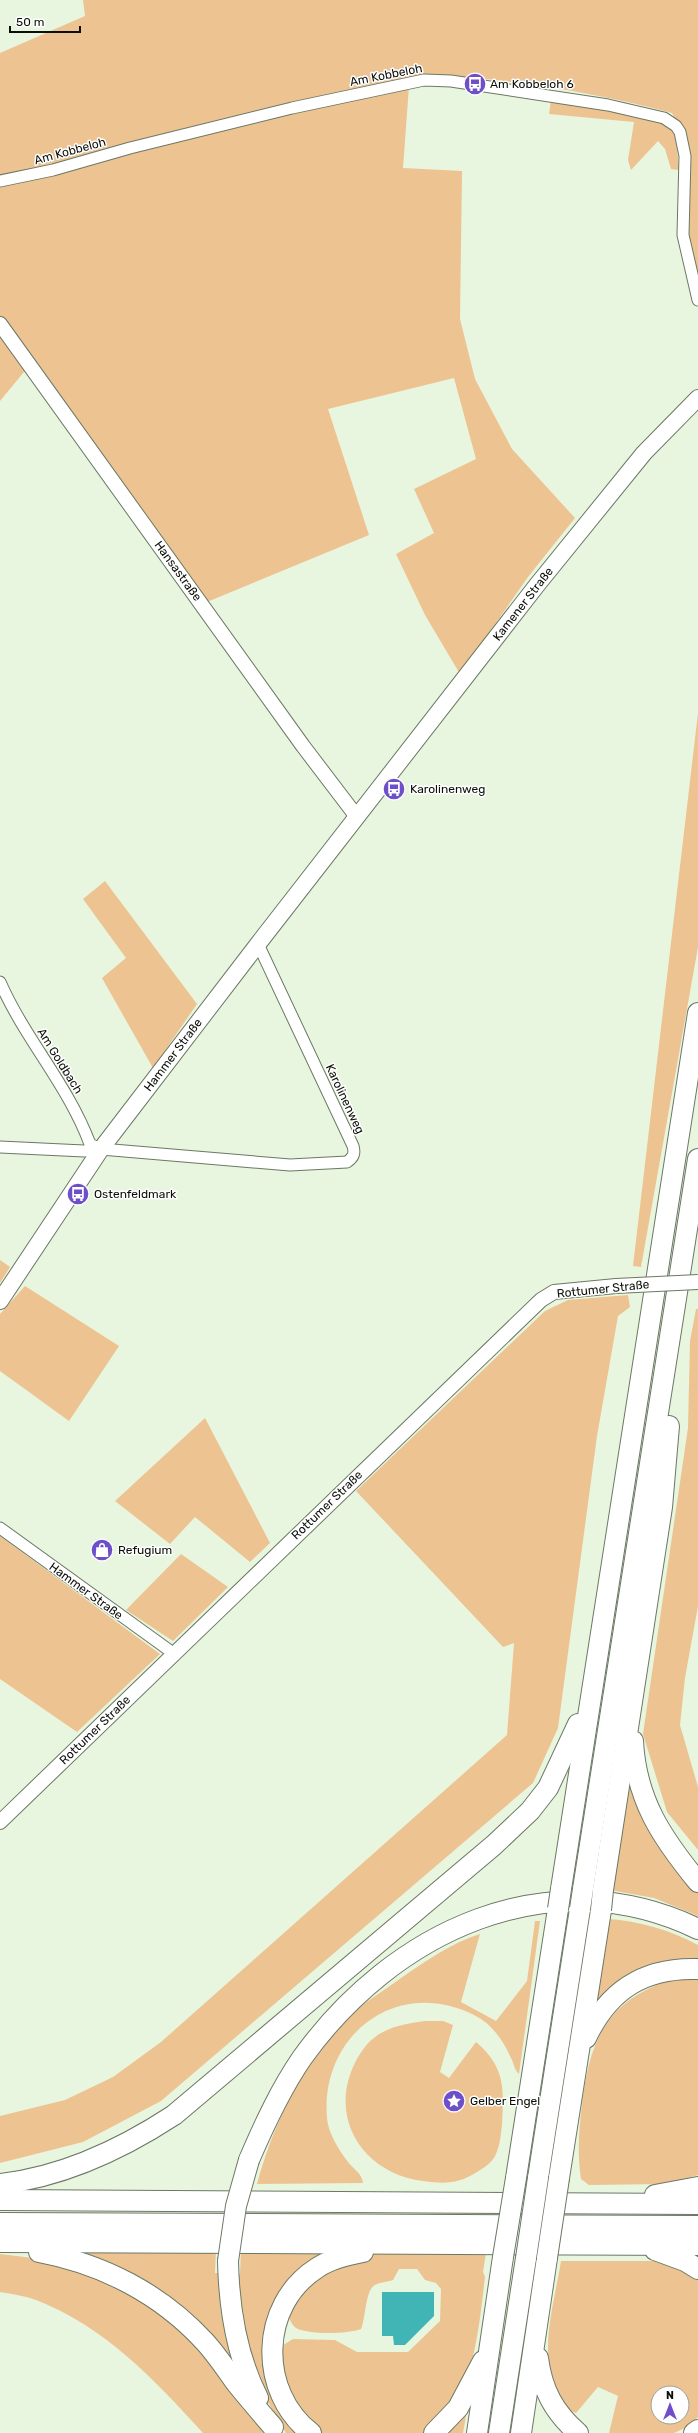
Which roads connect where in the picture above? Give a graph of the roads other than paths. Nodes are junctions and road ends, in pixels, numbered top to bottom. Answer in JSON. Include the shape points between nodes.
{"nodes":[{"id":1,"x":0,"y":181,"type":"edge"},
{"id":2,"x":698,"y":300,"type":"edge"},
{"id":3,"x":0,"y":324,"type":"edge"},
{"id":4,"x":698,"y":398,"type":"edge"},
{"id":5,"x":357,"y":817,"type":"junction"},
{"id":6,"x":258,"y":944,"type":"junction"},
{"id":7,"x":0,"y":982,"type":"edge"},
{"id":8,"x":698,"y":1013,"type":"edge"},
{"id":9,"x":0,"y":1147,"type":"edge"},
{"id":10,"x":101,"y":1149,"type":"junction"},
{"id":11,"x":698,"y":1159,"type":"edge"},
{"id":12,"x":698,"y":1282,"type":"edge"},
{"id":13,"x":0,"y":1302,"type":"edge"},
{"id":14,"x":673,"y":1328,"type":"junction"},
{"id":15,"x":0,"y":1528,"type":"edge"},
{"id":16,"x":173,"y":1653,"type":"junction"},
{"id":17,"x":634,"y":1695,"type":"junction"},
{"id":18,"x":590,"y":1696,"type":"junction"},
{"id":19,"x":0,"y":1822,"type":"edge"},
{"id":20,"x":698,"y":1882,"type":"edge"},
{"id":21,"x":698,"y":1929,"type":"edge"},
{"id":22,"x":698,"y":1969,"type":"edge"},
{"id":23,"x":575,"y":2076,"type":"junction"},
{"id":24,"x":0,"y":2184,"type":"edge"},
{"id":25,"x":698,"y":2187,"type":"edge"},
{"id":26,"x":0,"y":2200,"type":"edge"},
{"id":27,"x":599,"y":2204,"type":"junction"},
{"id":28,"x":698,"y":2204,"type":"edge"},
{"id":29,"x":0,"y":2222,"type":"edge"},
{"id":30,"x":698,"y":2226,"type":"edge"},
{"id":31,"x":0,"y":2243,"type":"edge"},
{"id":32,"x":470,"y":2244,"type":"junction"},
{"id":33,"x":640,"y":2245,"type":"junction"},
{"id":34,"x":698,"y":2245,"type":"edge"},
{"id":35,"x":698,"y":2269,"type":"edge"},
{"id":36,"x":536,"y":2333,"type":"junction"},
{"id":37,"x":491,"y":2345,"type":"junction"},
{"id":38,"x":275,"y":2430,"type":"edge"},
{"id":39,"x":698,"y":2430,"type":"edge"},
{"id":40,"x":311,"y":2433,"type":"edge"},
{"id":41,"x":434,"y":2433,"type":"edge"},
{"id":42,"x":477,"y":2433,"type":"edge"},
{"id":43,"x":499,"y":2433,"type":"edge"},
{"id":44,"x":521,"y":2433,"type":"edge"},
{"id":45,"x":578,"y":2433,"type":"edge"},
{"id":46,"x":694,"y":2433,"type":"edge"}],
"edges":[{"from":1,"to":2,"type":"street","name":"Am Kobbeloh","via":[[53,170],[292,108],[424,80],[451,81],[608,105],[664,118],[680,132],[684,156],[684,235]]},
{"from":3,"to":5,"type":"street","name":"Hansastraße","via":[[303,746]]},
{"from":4,"to":5,"type":"main road","name":"Kamener Straße","via":[[644,453]]},
{"from":5,"to":6,"type":"main road","name":"Hammer Straße"},
{"from":6,"to":10,"type":"main road","name":"Hammer Straße"},
{"from":6,"to":10,"type":"street","name":"Karolinenweg","via":[[353,1146],[352,1158],[347,1162],[290,1164]]},
{"from":7,"to":10,"type":"street","name":"Am Goldbach","via":[[18,1019],[62,1086],[90,1144]]},
{"from":8,"to":18,"type":"highway"},
{"from":9,"to":10,"type":"street"},
{"from":10,"to":13,"type":"main road","name":"Hammer Straße"},
{"from":11,"to":14,"type":"highway"},
{"from":12,"to":16,"type":"street","name":"Rottumer Straße","bridge":true,"via":[[554,1292],[541,1300]]},
{"from":14,"to":17,"type":"highway","via":[[672,1380],[662,1507]]},
{"from":14,"to":43,"type":"highway","bridge":true},
{"from":15,"to":16,"type":"street","name":"Hammer Straße"},
{"from":16,"to":19,"type":"street","name":"Rottumer Straße"},
{"from":17,"to":20,"type":"highway","via":[[633,1743],[638,1778],[648,1808],[660,1832]]},
{"from":17,"to":23,"type":"highway","bridge":true},
{"from":18,"to":24,"type":"highway","via":[[562,1761],[548,1788],[530,1812],[174,2115],[144,2135],[80,2164],[42,2176]]},
{"from":18,"to":37,"type":"highway","bridge":true},
{"from":21,"to":38,"type":"highway","bridge":true,"via":[[652,1912],[624,1906],[566,1901],[537,1903],[499,1911],[457,1927],[395,1964],[339,2013],[302,2059],[267,2118],[249,2160],[236,2206],[228,2261],[231,2314],[237,2345],[249,2380]]},
{"from":22,"to":23,"type":"highway","via":[[672,1969],[648,1975],[627,1986],[608,2001],[586,2037]]},
{"from":23,"to":36,"type":"highway","bridge":true},
{"from":25,"to":27,"type":"highway"},
{"from":26,"to":27,"type":"highway"},
{"from":27,"to":28,"type":"highway"},
{"from":29,"to":30,"type":"highway"},
{"from":31,"to":32,"type":"highway"},
{"from":31,"to":38,"type":"highway","via":[[90,2265],[154,2297],[181,2318],[206,2343]]},
{"from":32,"to":33,"type":"highway"},
{"from":32,"to":40,"type":"highway","via":[[357,2253],[316,2268],[298,2284],[278,2316],[272,2345],[272,2361],[278,2387],[287,2407]]},
{"from":33,"to":34,"type":"highway"},
{"from":33,"to":35,"type":"highway","via":[[685,2261]]},
{"from":36,"to":44,"type":"highway"},
{"from":36,"to":45,"type":"highway","via":[[541,2381],[549,2401],[567,2424]]},
{"from":37,"to":41,"type":"highway","via":[[458,2408]]},
{"from":37,"to":42,"type":"highway"},
{"from":39,"to":46,"type":"highway"}]}
